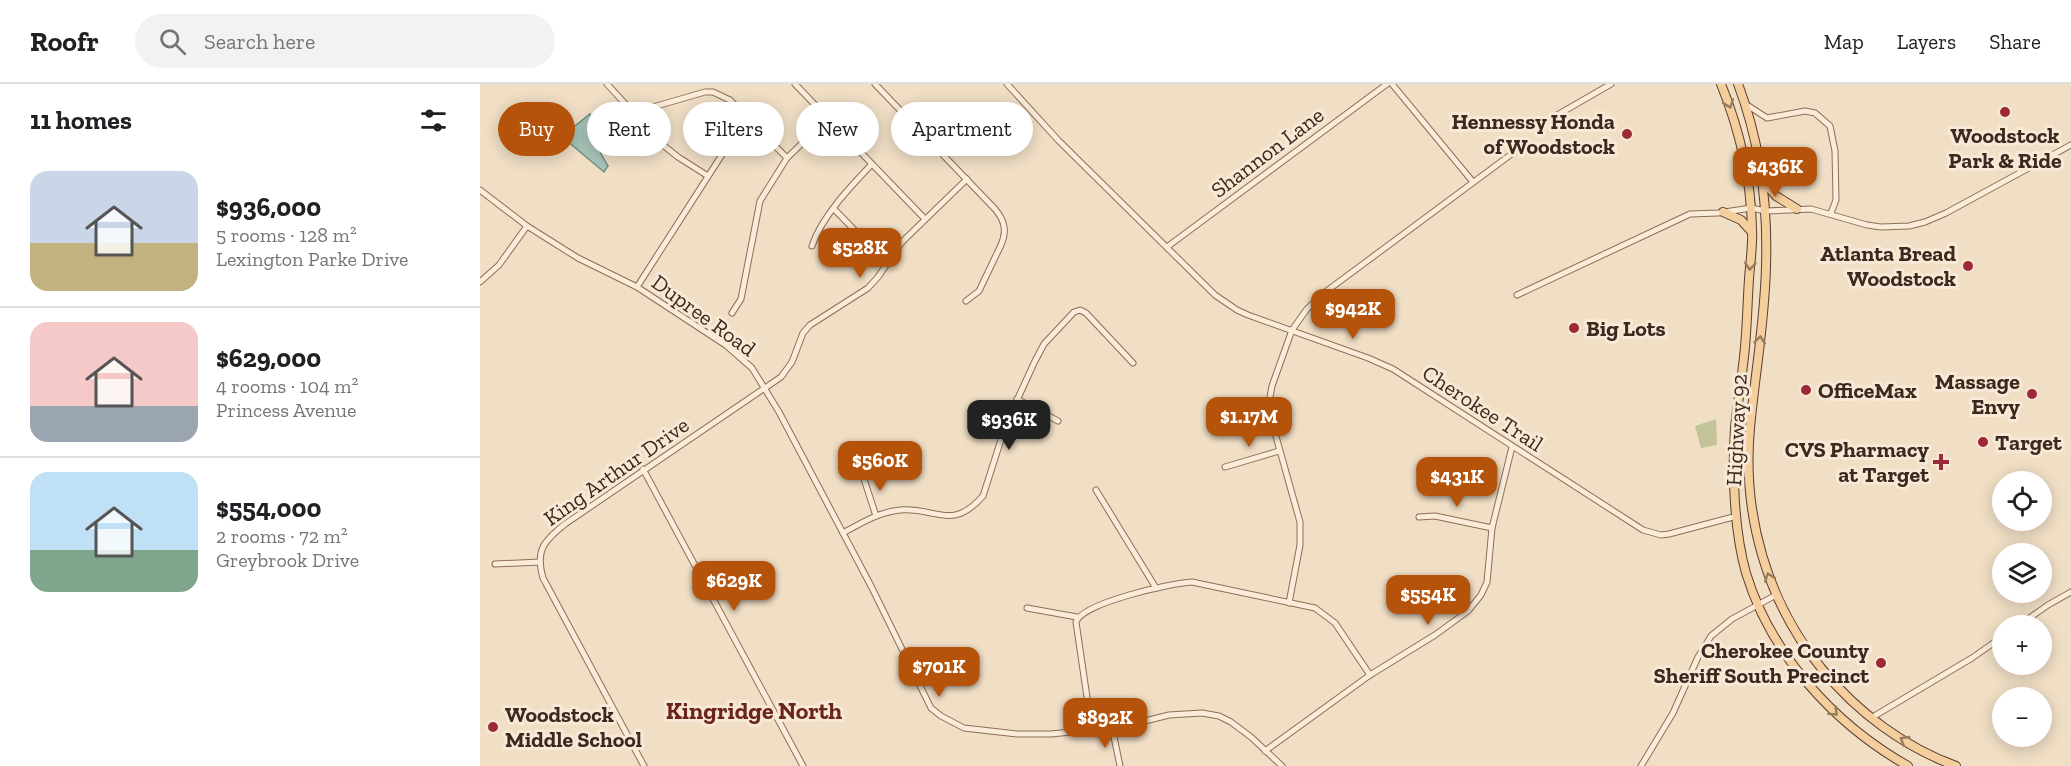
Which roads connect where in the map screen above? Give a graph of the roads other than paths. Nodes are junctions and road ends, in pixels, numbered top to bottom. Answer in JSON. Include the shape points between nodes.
{"nodes":[{"id":1,"x":607,"y":84,"type":"edge"},
{"id":2,"x":795,"y":84,"type":"edge"},
{"id":3,"x":875,"y":84,"type":"edge"},
{"id":4,"x":1007,"y":84,"type":"edge"},
{"id":5,"x":1387,"y":84,"type":"edge"},
{"id":6,"x":1392,"y":84,"type":"edge"},
{"id":7,"x":1611,"y":84,"type":"edge"},
{"id":8,"x":1721,"y":84,"type":"edge"},
{"id":9,"x":1738,"y":84,"type":"edge"},
{"id":10,"x":624,"y":102,"type":"edge"},
{"id":11,"x":670,"y":102,"type":"edge"},
{"id":12,"x":732,"y":102,"type":"edge"},
{"id":13,"x":812,"y":102,"type":"edge"},
{"id":14,"x":1745,"y":104,"type":"junction"},
{"id":15,"x":1552,"y":118,"type":"dead end"},
{"id":16,"x":2071,"y":145,"type":"edge"},
{"id":17,"x":1521,"y":147,"type":"dead end"},
{"id":18,"x":796,"y":149,"type":"edge"},
{"id":19,"x":671,"y":152,"type":"edge"},
{"id":20,"x":784,"y":155,"type":"edge"},
{"id":21,"x":721,"y":156,"type":"edge"},
{"id":22,"x":864,"y":156,"type":"edge"},
{"id":23,"x":787,"y":158,"type":"junction"},
{"id":24,"x":872,"y":164,"type":"junction"},
{"id":25,"x":708,"y":176,"type":"junction"},
{"id":26,"x":967,"y":179,"type":"junction"},
{"id":27,"x":1763,"y":181,"type":"junction"},
{"id":28,"x":1473,"y":182,"type":"junction"},
{"id":29,"x":480,"y":190,"type":"edge"},
{"id":30,"x":1751,"y":208,"type":"junction"},
{"id":31,"x":834,"y":209,"type":"junction"},
{"id":32,"x":1797,"y":209,"type":"junction"},
{"id":33,"x":1766,"y":211,"type":"junction"},
{"id":34,"x":1723,"y":212,"type":"junction"},
{"id":35,"x":1831,"y":213,"type":"junction"},
{"id":36,"x":925,"y":219,"type":"junction"},
{"id":37,"x":527,"y":226,"type":"junction"},
{"id":38,"x":1752,"y":232,"type":"junction"},
{"id":39,"x":812,"y":246,"type":"dead end"},
{"id":40,"x":1167,"y":247,"type":"junction"},
{"id":41,"x":889,"y":260,"type":"junction"},
{"id":42,"x":480,"y":282,"type":"edge"},
{"id":43,"x":637,"y":287,"type":"junction"},
{"id":44,"x":1517,"y":295,"type":"dead end"},
{"id":45,"x":966,"y":301,"type":"dead end"},
{"id":46,"x":732,"y":313,"type":"dead end"},
{"id":47,"x":1292,"y":330,"type":"junction"},
{"id":48,"x":1133,"y":363,"type":"dead end"},
{"id":49,"x":765,"y":388,"type":"junction"},
{"id":50,"x":1017,"y":399,"type":"junction"},
{"id":51,"x":1058,"y":420,"type":"dead end"},
{"id":52,"x":1512,"y":447,"type":"junction"},
{"id":53,"x":1279,"y":451,"type":"junction"},
{"id":54,"x":1225,"y":467,"type":"dead end"},
{"id":55,"x":643,"y":469,"type":"junction"},
{"id":56,"x":863,"y":476,"type":"dead end"},
{"id":57,"x":1096,"y":490,"type":"dead end"},
{"id":58,"x":876,"y":516,"type":"junction"},
{"id":59,"x":1737,"y":516,"type":"junction"},
{"id":60,"x":1419,"y":517,"type":"dead end"},
{"id":61,"x":1492,"y":528,"type":"junction"},
{"id":62,"x":843,"y":533,"type":"junction"},
{"id":63,"x":540,"y":562,"type":"junction"},
{"id":64,"x":495,"y":564,"type":"dead end"},
{"id":65,"x":1156,"y":588,"type":"junction"},
{"id":66,"x":2071,"y":592,"type":"edge"},
{"id":67,"x":1776,"y":595,"type":"junction"},
{"id":68,"x":1289,"y":603,"type":"junction"},
{"id":69,"x":1758,"y":604,"type":"junction"},
{"id":70,"x":1027,"y":608,"type":"dead end"},
{"id":71,"x":2034,"y":615,"type":"edge"},
{"id":72,"x":1077,"y":616,"type":"junction"},
{"id":73,"x":1992,"y":644,"type":"edge"},
{"id":74,"x":1370,"y":675,"type":"junction"},
{"id":75,"x":1871,"y":718,"type":"junction"},
{"id":76,"x":1112,"y":727,"type":"junction"},
{"id":77,"x":1097,"y":728,"type":"junction"},
{"id":78,"x":1265,"y":751,"type":"junction"},
{"id":79,"x":644,"y":766,"type":"edge"},
{"id":80,"x":803,"y":766,"type":"edge"},
{"id":81,"x":1120,"y":766,"type":"edge"},
{"id":82,"x":1282,"y":766,"type":"edge"},
{"id":83,"x":1641,"y":766,"type":"edge"},
{"id":84,"x":1908,"y":766,"type":"edge"},
{"id":85,"x":1956,"y":766,"type":"edge"}],
"edges":[{"from":1,"to":10,"type":"street"},
{"from":2,"to":13,"type":"street"},
{"from":3,"to":26,"type":"street"},
{"from":4,"to":40,"type":"street","name":"Cherokee Trail"},
{"from":5,"to":40,"type":"street","name":"Shannon Lane"},
{"from":6,"to":28,"type":"street"},
{"from":7,"to":15,"type":"street"},
{"from":8,"to":30,"type":"main road","name":"Highway 92","one_way":true,"via":[[1741,144]]},
{"from":9,"to":14,"type":"main road","name":"Highway 92"},
{"from":11,"to":12,"type":"street","via":[[705,92]]},
{"from":14,"to":27,"type":"main road","name":"Highway 92"},
{"from":14,"to":35,"type":"street","via":[[1767,118],[1814,113],[1830,126],[1836,180]]},
{"from":16,"to":35,"type":"street","via":[[1925,222],[1881,227]]},
{"from":17,"to":28,"type":"street"},
{"from":18,"to":23,"type":"street"},
{"from":19,"to":25,"type":"street"},
{"from":20,"to":23,"type":"street"},
{"from":21,"to":25,"type":"street"},
{"from":22,"to":24,"type":"street"},
{"from":23,"to":46,"type":"street","via":[[758,207],[741,299]]},
{"from":24,"to":31,"type":"street"},
{"from":24,"to":36,"type":"street"},
{"from":25,"to":43,"type":"street"},
{"from":26,"to":36,"type":"street","name":"King Arthur Drive"},
{"from":26,"to":45,"type":"street","via":[[1000,215],[1005,230],[979,291]]},
{"from":27,"to":32,"type":"main road","via":[[1776,196]]},
{"from":27,"to":33,"type":"main road","name":"Highway 92"},
{"from":28,"to":47,"type":"street","via":[[1324,293]]},
{"from":29,"to":37,"type":"street","name":"Dupree Road"},
{"from":30,"to":33,"type":"street"},
{"from":30,"to":34,"type":"street"},
{"from":30,"to":38,"type":"main road","name":"Highway 92"},
{"from":31,"to":39,"type":"street"},
{"from":31,"to":41,"type":"street"},
{"from":32,"to":33,"type":"street"},
{"from":32,"to":35,"type":"street"},
{"from":67,"to":33,"type":"main road","name":"Highway 92","one_way":true,"via":[[1755,532],[1748,470],[1766,268]]},
{"from":34,"to":38,"type":"main road","via":[[1741,220]]},
{"from":34,"to":44,"type":"street","via":[[1680,217]]},
{"from":36,"to":41,"type":"street","name":"King Arthur Drive"},
{"from":37,"to":42,"type":"street","via":[[500,265]]},
{"from":37,"to":43,"type":"street","name":"Dupree Road","via":[[578,258]]},
{"from":38,"to":59,"type":"main road","name":"Highway 92","one_way":true,"via":[[1734,450]]},
{"from":40,"to":47,"type":"street","name":"Cherokee Trail","via":[[1226,303]]},
{"from":41,"to":49,"type":"street","name":"King Arthur Drive","via":[[868,288],[810,325],[792,362],[781,377]]},
{"from":43,"to":49,"type":"street","name":"Dupree Road","via":[[727,346],[752,368]]},
{"from":47,"to":52,"type":"street","name":"Cherokee Trail","via":[[1381,363]]},
{"from":47,"to":53,"type":"street","via":[[1268,408]]},
{"from":48,"to":50,"type":"street","via":[[1080,310],[1044,344]]},
{"from":49,"to":55,"type":"street","name":"King Arthur Drive"},
{"from":49,"to":62,"type":"street","name":"Dupree Road"},
{"from":50,"to":51,"type":"street"},
{"from":50,"to":58,"type":"street","via":[[988,484],[976,505],[956,516],[899,510]]},
{"from":52,"to":59,"type":"street","name":"Cherokee Trail","via":[[1652,533],[1669,534]]},
{"from":52,"to":61,"type":"street"},
{"from":53,"to":54,"type":"street"},
{"from":53,"to":68,"type":"street","via":[[1300,533]]},
{"from":55,"to":63,"type":"street","name":"King Arthur Drive","via":[[547,538]]},
{"from":55,"to":80,"type":"street"},
{"from":56,"to":58,"type":"street"},
{"from":57,"to":65,"type":"street"},
{"from":58,"to":62,"type":"street"},
{"from":59,"to":69,"type":"main road","name":"Highway 92","via":[[1745,570]]},
{"from":60,"to":61,"type":"street"},
{"from":61,"to":74,"type":"street","via":[[1487,582],[1468,611]]},
{"from":62,"to":77,"type":"street","name":"Dupree Road","via":[[931,708],[941,716],[964,728],[1017,734]]},
{"from":63,"to":64,"type":"street"},
{"from":63,"to":79,"type":"street","name":"King Arthur Drive","via":[[552,597]]},
{"from":65,"to":68,"type":"street","via":[[1192,582]]},
{"from":65,"to":72,"type":"street"},
{"from":66,"to":71,"type":"street"},
{"from":67,"to":69,"type":"street"},
{"from":67,"to":75,"type":"main road","name":"Highway 92","via":[[1815,661]]},
{"from":68,"to":74,"type":"street","via":[[1315,608],[1328,616]]},
{"from":69,"to":83,"type":"street","via":[[1721,627],[1704,646],[1673,713]]},
{"from":69,"to":84,"type":"main road","name":"Highway 92","one_way":true,"via":[[1787,657],[1812,688],[1858,733]]},
{"from":70,"to":72,"type":"street"},
{"from":72,"to":77,"type":"street","via":[[1088,704]]},
{"from":73,"to":75,"type":"street"},
{"from":74,"to":78,"type":"street"},
{"from":85,"to":75,"type":"main road","name":"Highway 92","one_way":true,"via":[[1907,742]]},
{"from":76,"to":77,"type":"street","name":"Dupree Road"},
{"from":76,"to":78,"type":"street","name":"Dupree Road","via":[[1169,715],[1202,713],[1231,722]]},
{"from":76,"to":81,"type":"street"},
{"from":78,"to":82,"type":"street","name":"Dupree Road"}]}
